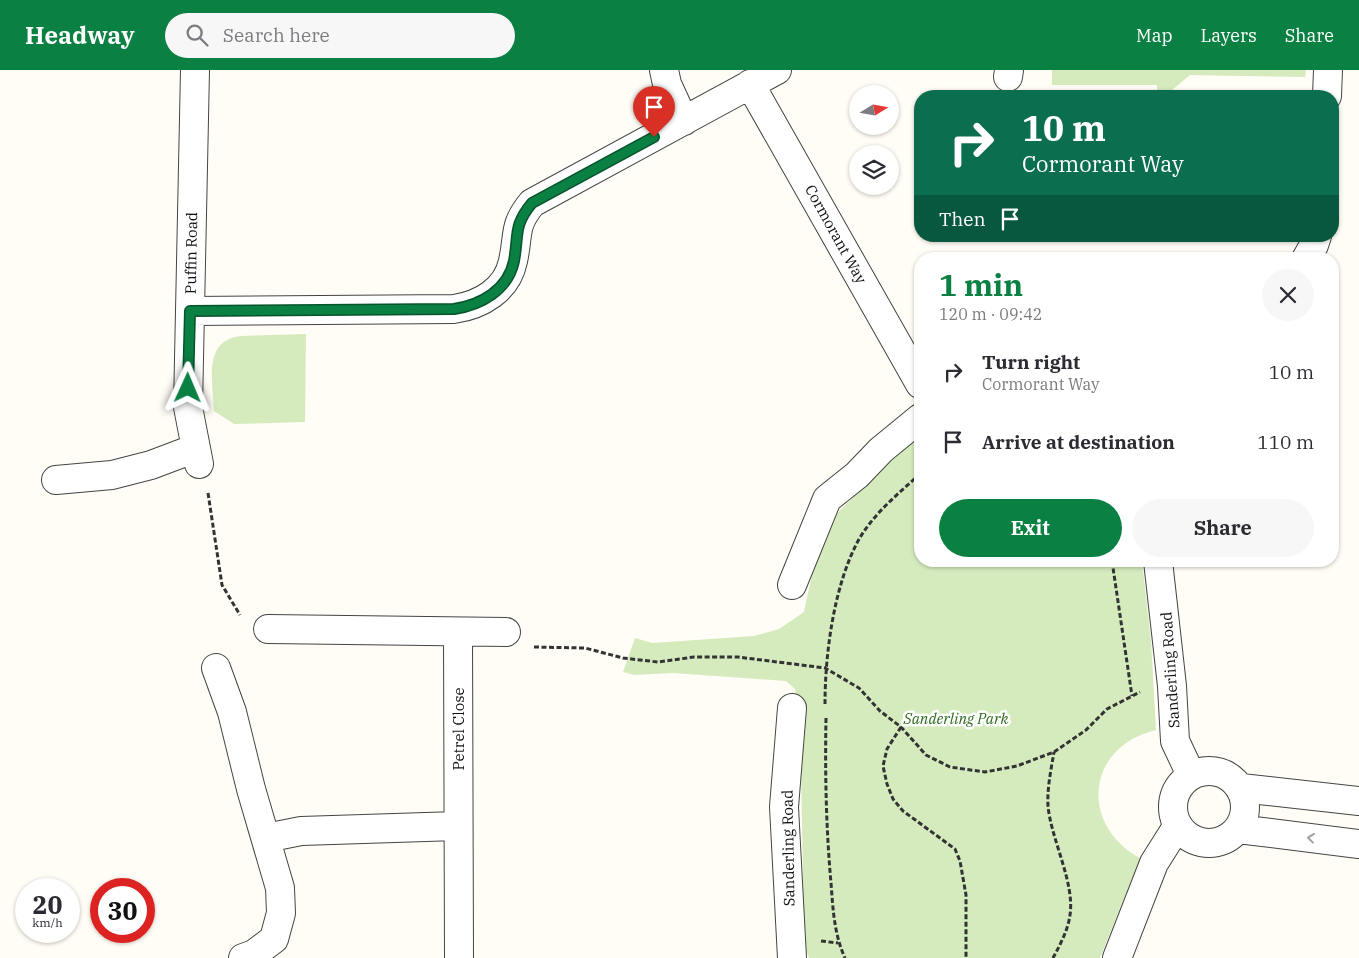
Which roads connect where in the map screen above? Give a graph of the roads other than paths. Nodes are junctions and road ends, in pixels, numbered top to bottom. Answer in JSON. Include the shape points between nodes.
{"nodes":[{"id":1,"x":195,"y":70,"type":"edge"},
{"id":2,"x":664,"y":70,"type":"edge"},
{"id":3,"x":777,"y":70,"type":"edge"},
{"id":4,"x":1328,"y":70,"type":"edge"},
{"id":5,"x":750,"y":84,"type":"junction"},
{"id":6,"x":1328,"y":90,"type":"edge"},
{"id":7,"x":684,"y":121,"type":"junction"},
{"id":8,"x":190,"y":311,"type":"junction"},
{"id":9,"x":914,"y":373,"type":"edge"},
{"id":10,"x":914,"y":423,"type":"edge"},
{"id":11,"x":56,"y":480,"type":"dead end"},
{"id":12,"x":1159,"y":567,"type":"edge"},
{"id":13,"x":792,"y":585,"type":"dead end"},
{"id":14,"x":268,"y":629,"type":"road end"},
{"id":15,"x":458,"y":632,"type":"junction"},
{"id":16,"x":506,"y":632,"type":"road end"},
{"id":17,"x":216,"y":668,"type":"dead end"},
{"id":18,"x":792,"y":708,"type":"dead end"},
{"id":19,"x":1191,"y":775,"type":"junction"},
{"id":20,"x":1241,"y":788,"type":"junction"},
{"id":21,"x":1359,"y":802,"type":"edge"},
{"id":22,"x":1178,"y":825,"type":"junction"},
{"id":23,"x":457,"y":826,"type":"junction"},
{"id":24,"x":1238,"y":829,"type":"junction"},
{"id":25,"x":266,"y":838,"type":"junction"},
{"id":26,"x":1359,"y":844,"type":"edge"},
{"id":27,"x":791,"y":957,"type":"edge"},
{"id":28,"x":243,"y":958,"type":"edge"},
{"id":29,"x":459,"y":958,"type":"edge"},
{"id":30,"x":1117,"y":958,"type":"edge"}],
"edges":[{"from":1,"to":8,"type":"street","name":"Puffin Road"},
{"from":2,"to":7,"type":"street"},
{"from":3,"to":5,"type":"street"},
{"from":4,"to":6,"type":"street"},
{"from":5,"to":7,"type":"street"},
{"from":5,"to":9,"type":"street","name":"Cormorant Way"},
{"from":7,"to":8,"type":"street","via":[[532,203],[516,230],[513,262],[506,278],[496,292],[469,307]]},
{"from":8,"to":11,"type":"street","name":"Puffin Road","via":[[188,407],[198,456],[112,475]]},
{"from":10,"to":13,"type":"street","via":[[827,499]]},
{"from":12,"to":19,"type":"street","name":"Sanderling Road","via":[[1175,741]]},
{"from":14,"to":15,"type":"street"},
{"from":15,"to":16,"type":"street"},
{"from":15,"to":23,"type":"street","name":"Petrel Close"},
{"from":17,"to":25,"type":"street","via":[[232,712]]},
{"from":18,"to":27,"type":"street","name":"Sanderling Road","via":[[784,807]]},
{"from":19,"to":20,"type":"street","via":[[1219,772],[1232,778]]},
{"from":19,"to":22,"type":"street","via":[[1180,784],[1174,797],[1173,811]]},
{"from":20,"to":21,"type":"street"},
{"from":20,"to":24,"type":"street","via":[[1245,809]]},
{"from":22,"to":24,"type":"street","via":[[1187,836],[1200,842],[1214,843]]},
{"from":22,"to":30,"type":"street","via":[[1154,863]]},
{"from":23,"to":25,"type":"street","via":[[301,831]]},
{"from":23,"to":29,"type":"street","name":"Petrel Close"},
{"from":26,"to":24,"type":"street","one_way":true},
{"from":25,"to":28,"type":"street","via":[[280,888],[281,913],[274,939]]}]}
